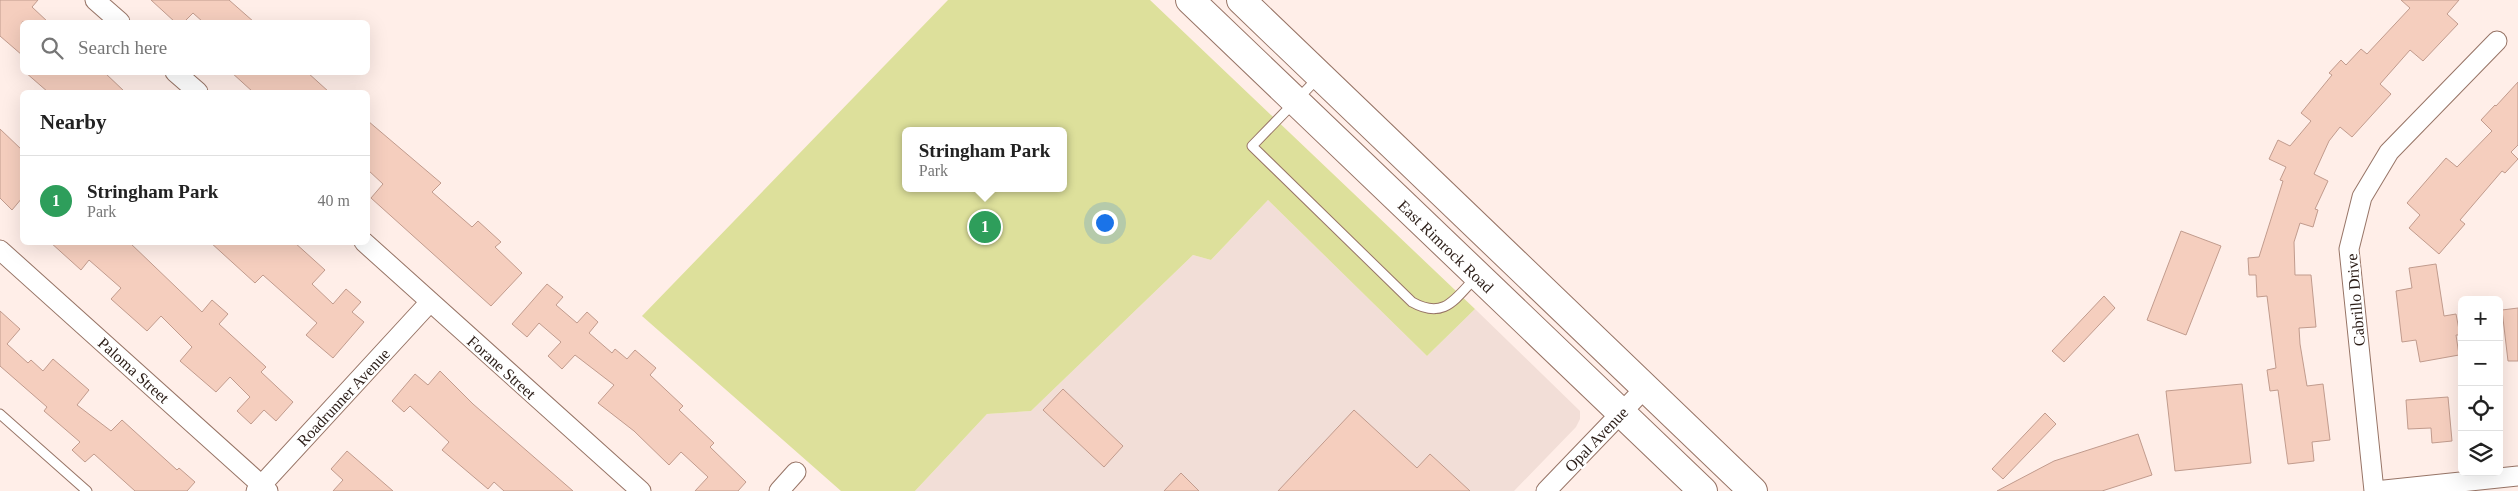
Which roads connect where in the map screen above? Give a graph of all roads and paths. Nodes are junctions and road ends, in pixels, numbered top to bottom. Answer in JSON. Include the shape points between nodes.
{"nodes":[{"id":1,"x":95,"y":0,"type":"edge"},
{"id":2,"x":1190,"y":0,"type":"edge"},
{"id":3,"x":1241,"y":0,"type":"edge"},
{"id":4,"x":118,"y":20,"type":"edge"},
{"id":5,"x":2498,"y":40,"type":"dead end"},
{"id":6,"x":178,"y":75,"type":"edge"},
{"id":7,"x":1320,"y":76,"type":"junction"},
{"id":8,"x":196,"y":90,"type":"edge"},
{"id":9,"x":1296,"y":101,"type":"junction"},
{"id":10,"x":367,"y":245,"type":"edge"},
{"id":11,"x":0,"y":250,"type":"edge"},
{"id":12,"x":1477,"y":276,"type":"junction"},
{"id":13,"x":430,"y":302,"type":"junction"},
{"id":14,"x":1646,"y":387,"type":"junction"},
{"id":15,"x":1621,"y":413,"type":"junction"},
{"id":16,"x":0,"y":414,"type":"edge"},
{"id":17,"x":796,"y":472,"type":"dead end"},
{"id":18,"x":2518,"y":476,"type":"edge"},
{"id":19,"x":262,"y":489,"type":"edge"},
{"id":20,"x":86,"y":491,"type":"edge"},
{"id":21,"x":641,"y":491,"type":"edge"},
{"id":22,"x":779,"y":491,"type":"edge"},
{"id":23,"x":1546,"y":491,"type":"edge"},
{"id":24,"x":1703,"y":491,"type":"edge"},
{"id":25,"x":1754,"y":491,"type":"edge"},
{"id":26,"x":2374,"y":491,"type":"edge"}],
"edges":[{"from":1,"to":4,"type":"street"},
{"from":2,"to":9,"type":"main road","name":"East Rimrock Road"},
{"from":3,"to":7,"type":"main road"},
{"from":5,"to":26,"type":"street","name":"Cabrillo Drive","via":[[2389,152],[2362,197],[2349,248]]},
{"from":6,"to":8,"type":"street"},
{"from":7,"to":9,"type":"lane"},
{"from":7,"to":14,"type":"main road"},
{"from":9,"to":12,"type":"main road","name":"East Rimrock Road"},
{"from":9,"to":12,"type":"lane","via":[[1252,146],[1412,302],[1422,308],[1436,310],[1447,307]]},
{"from":10,"to":13,"type":"street","name":"Forane Street"},
{"from":11,"to":19,"type":"street","name":"Paloma Street"},
{"from":12,"to":15,"type":"main road","name":"East Rimrock Road"},
{"from":13,"to":19,"type":"street","name":"Roadrunner Avenue"},
{"from":13,"to":21,"type":"street","name":"Forane Street"},
{"from":14,"to":15,"type":"street","name":"Opal Avenue"},
{"from":14,"to":25,"type":"main road"},
{"from":15,"to":23,"type":"street","name":"Opal Avenue"},
{"from":15,"to":24,"type":"main road","name":"East Rimrock Road"},
{"from":16,"to":20,"type":"lane"},
{"from":17,"to":22,"type":"street"},
{"from":18,"to":26,"type":"street"}]}
